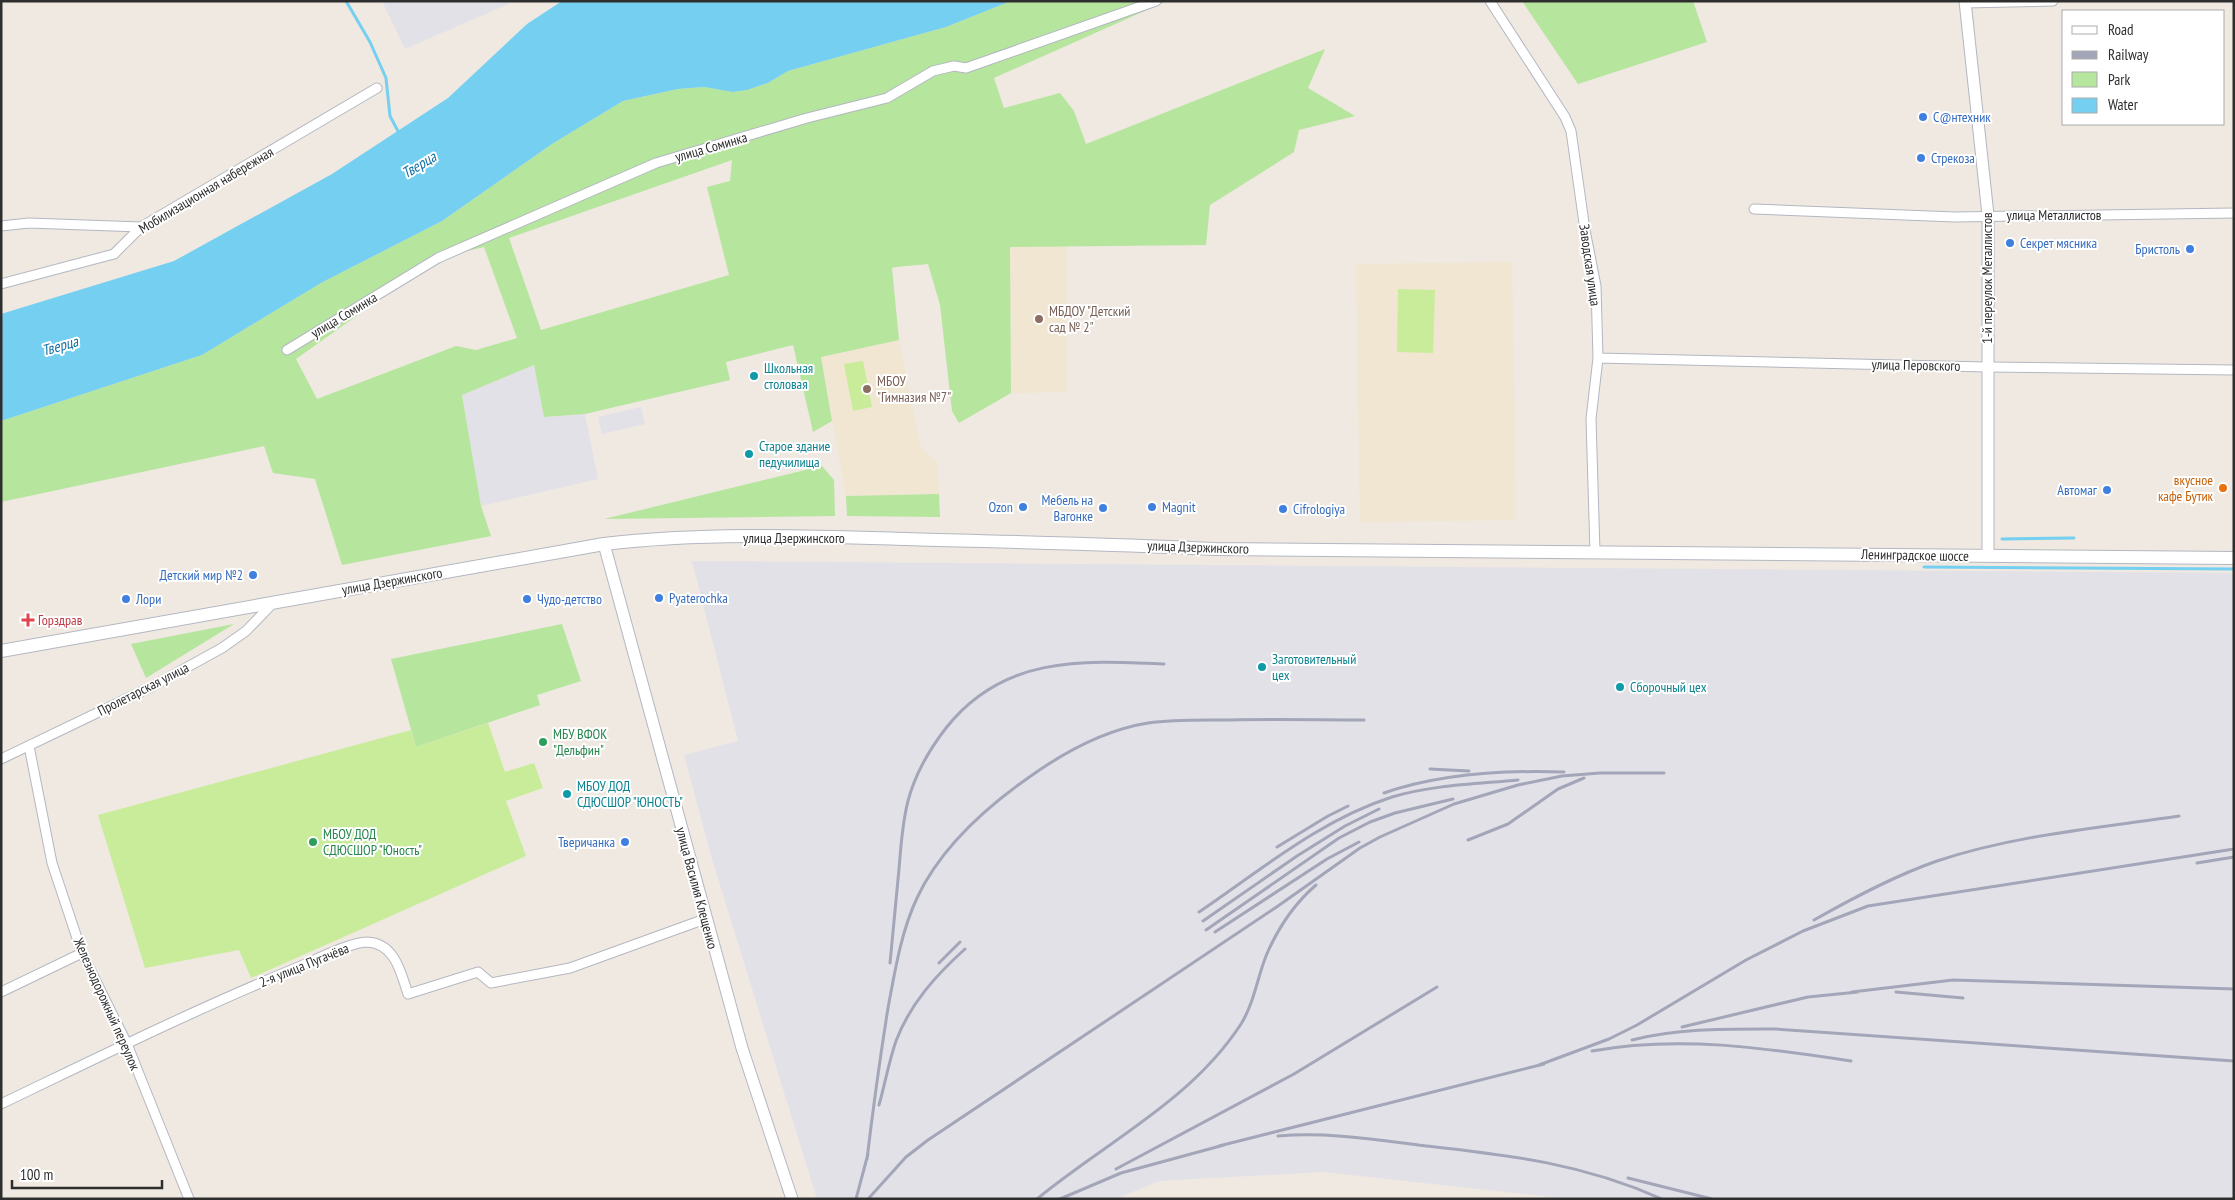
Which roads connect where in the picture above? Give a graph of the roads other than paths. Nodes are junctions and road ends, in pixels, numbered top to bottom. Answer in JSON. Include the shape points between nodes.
{"nodes":[{"id":1,"x":1156,"y":1,"type":"edge"},
{"id":2,"x":1490,"y":1,"type":"edge"},
{"id":3,"x":2052,"y":1,"type":"edge"},
{"id":4,"x":1965,"y":2,"type":"edge"},
{"id":5,"x":377,"y":88,"type":"dead end"},
{"id":6,"x":1754,"y":209,"type":"dead end"},
{"id":7,"x":2234,"y":214,"type":"edge"},
{"id":8,"x":1988,"y":215,"type":"junction"},
{"id":9,"x":1,"y":226,"type":"edge"},
{"id":10,"x":140,"y":227,"type":"junction"},
{"id":11,"x":1,"y":284,"type":"edge"},
{"id":12,"x":287,"y":350,"type":"dead end"},
{"id":13,"x":1598,"y":358,"type":"junction"},
{"id":14,"x":1987,"y":367,"type":"junction"},
{"id":15,"x":2234,"y":370,"type":"edge"},
{"id":16,"x":604,"y":544,"type":"junction"},
{"id":17,"x":1595,"y":552,"type":"junction"},
{"id":18,"x":1988,"y":556,"type":"junction"},
{"id":19,"x":2234,"y":558,"type":"edge"},
{"id":20,"x":274,"y":602,"type":"junction"},
{"id":21,"x":1,"y":651,"type":"edge"},
{"id":22,"x":29,"y":746,"type":"junction"},
{"id":23,"x":1,"y":759,"type":"edge"},
{"id":24,"x":705,"y":919,"type":"junction"},
{"id":25,"x":82,"y":953,"type":"junction"},
{"id":26,"x":1,"y":992,"type":"edge"},
{"id":27,"x":127,"y":1044,"type":"junction"},
{"id":28,"x":1,"y":1104,"type":"edge"},
{"id":29,"x":189,"y":1199,"type":"edge"},
{"id":30,"x":792,"y":1199,"type":"edge"}],
"edges":[{"from":1,"to":12,"type":"street","name":"улица Соминка","via":[[966,68],[954,66],[933,71],[887,98],[656,163],[438,258]]},
{"from":2,"to":13,"type":"street","name":"Заводская улица","via":[[1571,131],[1596,286]]},
{"from":3,"to":4,"type":"street"},
{"from":4,"to":8,"type":"street","name":"1-й переулок Металлистов"},
{"from":5,"to":10,"type":"street","name":"Мобилизационная набережная"},
{"from":6,"to":8,"type":"street","name":"улица Металлистов","via":[[1955,217]]},
{"from":7,"to":8,"type":"street","name":"улица Металлистов"},
{"from":8,"to":14,"type":"street","name":"1-й переулок Металлистов"},
{"from":9,"to":10,"type":"street","via":[[29,223]]},
{"from":10,"to":11,"type":"street","name":"Мобилизационная набережная","via":[[114,254]]},
{"from":13,"to":14,"type":"street","name":"улица Перовского"},
{"from":13,"to":17,"type":"street","name":"Заводская улица","via":[[1591,419]]},
{"from":14,"to":15,"type":"street","name":"улица Перовского"},
{"from":14,"to":18,"type":"street","name":"1-й переулок Металлистов"},
{"from":16,"to":17,"type":"main road","name":"улица Дзержинского","via":[[683,538],[842,537],[1215,549]]},
{"from":16,"to":20,"type":"main road","name":"улица Дзержинского"},
{"from":16,"to":24,"type":"street","name":"улица Василия Клещенко"},
{"from":17,"to":18,"type":"main road","name":"Ленинградское шоссе"},
{"from":18,"to":19,"type":"main road","name":"Ленинградское шоссе"},
{"from":20,"to":21,"type":"main road","name":"улица Дзержинского"},
{"from":20,"to":22,"type":"street","name":"Пролетарская улица","via":[[246,631],[222,648]]},
{"from":22,"to":23,"type":"street","name":"Пролетарская улица"},
{"from":22,"to":25,"type":"street","name":"Железнодорожный переулок","via":[[52,863]]},
{"from":24,"to":27,"type":"street","name":"2-я улица Пугачёва","via":[[570,968],[492,983],[478,972],[408,994],[397,963],[387,948],[367,942],[344,948],[253,986]]},
{"from":24,"to":30,"type":"street","name":"улица Василия Клещенко","via":[[742,1048]]},
{"from":25,"to":26,"type":"street"},
{"from":25,"to":27,"type":"street","name":"Железнодорожный переулок"},
{"from":27,"to":28,"type":"street","name":"2-я улица Пугачёва"},
{"from":27,"to":29,"type":"street","name":"Железнодорожный переулок"}]}
